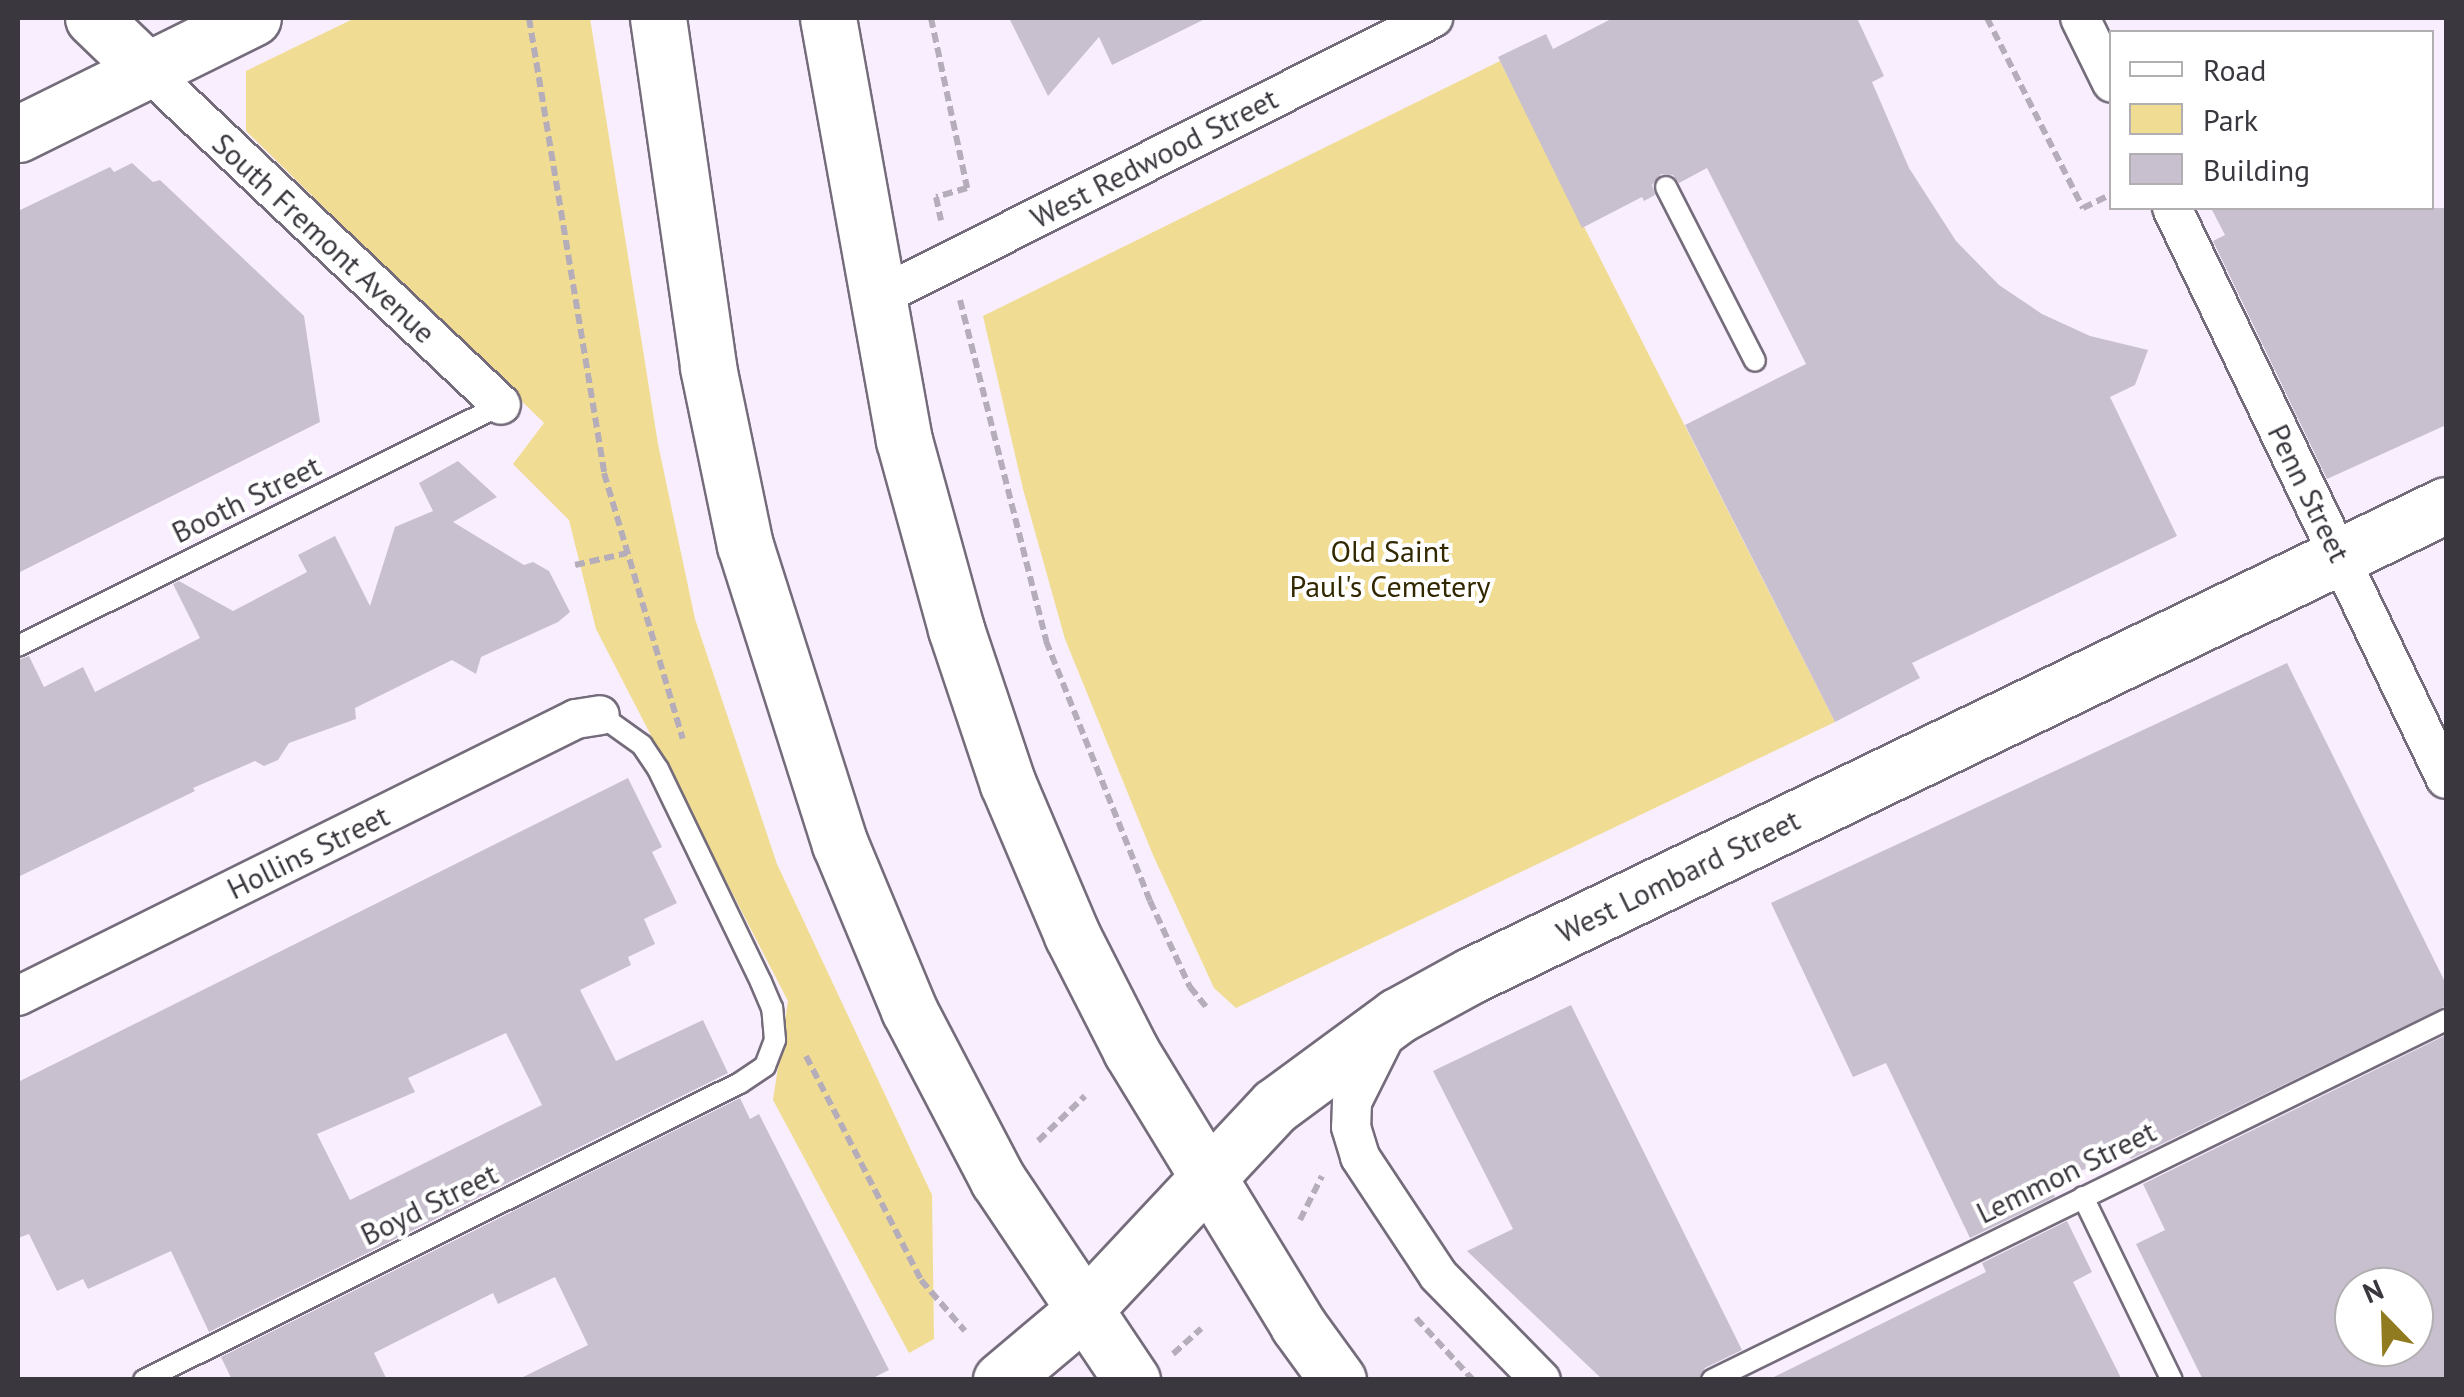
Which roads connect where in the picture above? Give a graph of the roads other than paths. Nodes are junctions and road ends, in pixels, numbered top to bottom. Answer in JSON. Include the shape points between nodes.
{"nodes":[{"id":1,"x":93,"y":18,"type":"edge"},
{"id":2,"x":254,"y":18,"type":"edge"},
{"id":3,"x":658,"y":18,"type":"edge"},
{"id":4,"x":828,"y":18,"type":"edge"},
{"id":5,"x":1434,"y":18,"type":"edge"},
{"id":6,"x":2080,"y":18,"type":"edge"},
{"id":7,"x":147,"y":70,"type":"junction"},
{"id":8,"x":2109,"y":77,"type":"edge"},
{"id":9,"x":18,"y":134,"type":"edge"},
{"id":10,"x":1666,"y":186,"type":"dead end"},
{"id":11,"x":2173,"y":210,"type":"edge"},
{"id":12,"x":875,"y":299,"type":"junction"},
{"id":13,"x":1755,"y":361,"type":"dead end"},
{"id":14,"x":501,"y":405,"type":"joint"},
{"id":15,"x":2446,"y":504,"type":"edge"},
{"id":16,"x":2340,"y":556,"type":"junction"},
{"id":17,"x":18,"y":646,"type":"edge"},
{"id":18,"x":600,"y":715,"type":"joint"},
{"id":19,"x":2446,"y":779,"type":"edge"},
{"id":20,"x":18,"y":996,"type":"edge"},
{"id":21,"x":1397,"y":1016,"type":"junction"},
{"id":22,"x":2446,"y":1020,"type":"edge"},
{"id":23,"x":1206,"y":1176,"type":"junction"},
{"id":24,"x":2082,"y":1197,"type":"junction"},
{"id":25,"x":1083,"y":1311,"type":"junction"},
{"id":26,"x":1152,"y":1367,"type":"edge"},
{"id":27,"x":144,"y":1380,"type":"edge"},
{"id":28,"x":1001,"y":1380,"type":"edge"},
{"id":29,"x":1338,"y":1380,"type":"edge"},
{"id":30,"x":1542,"y":1380,"type":"edge"},
{"id":31,"x":1712,"y":1380,"type":"edge"},
{"id":32,"x":2172,"y":1380,"type":"edge"}],
"edges":[{"from":1,"to":7,"type":"main road"},
{"from":2,"to":7,"type":"main road"},
{"from":3,"to":25,"type":"main road","via":[[708,367],[746,545],[783,673],[840,844],[910,1010],[998,1180]]},
{"from":4,"to":12,"type":"main road"},
{"from":5,"to":12,"type":"street","name":"West Redwood Street"},
{"from":6,"to":8,"type":"street"},
{"from":7,"to":9,"type":"main road"},
{"from":7,"to":14,"type":"street","name":"South Fremont Avenue"},
{"from":10,"to":13,"type":"lane"},
{"from":11,"to":16,"type":"street","name":"Penn Street"},
{"from":12,"to":23,"type":"main road","via":[[920,505],[1008,784],[1072,935]]},
{"from":14,"to":17,"type":"lane","name":"Booth Street"},
{"from":15,"to":16,"type":"main road","name":"West Lombard Street"},
{"from":16,"to":19,"type":"street","name":"Penn Street"},
{"from":16,"to":21,"type":"main road","name":"West Lombard Street"},
{"from":18,"to":20,"type":"street","name":"Hollins Street","via":[[576,720]]},
{"from":18,"to":27,"type":"lane","name":"Boyd Street","via":[[642,744],[658,769],[772,1008],[775,1040],[765,1066]]},
{"from":21,"to":23,"type":"main road","name":"West Lombard Street","via":[[1280,1101]]},
{"from":21,"to":30,"type":"street","via":[[1355,1090],[1350,1113],[1360,1157],[1438,1275]]},
{"from":22,"to":24,"type":"lane","name":"Lemmon Street"},
{"from":23,"to":25,"type":"main road","name":"West Lombard Street"},
{"from":23,"to":29,"type":"main road"},
{"from":24,"to":31,"type":"lane","name":"Lemmon Street"},
{"from":24,"to":32,"type":"lane"},
{"from":25,"to":26,"type":"main road"},
{"from":25,"to":28,"type":"main road","name":"West Lombard Street"}]}
